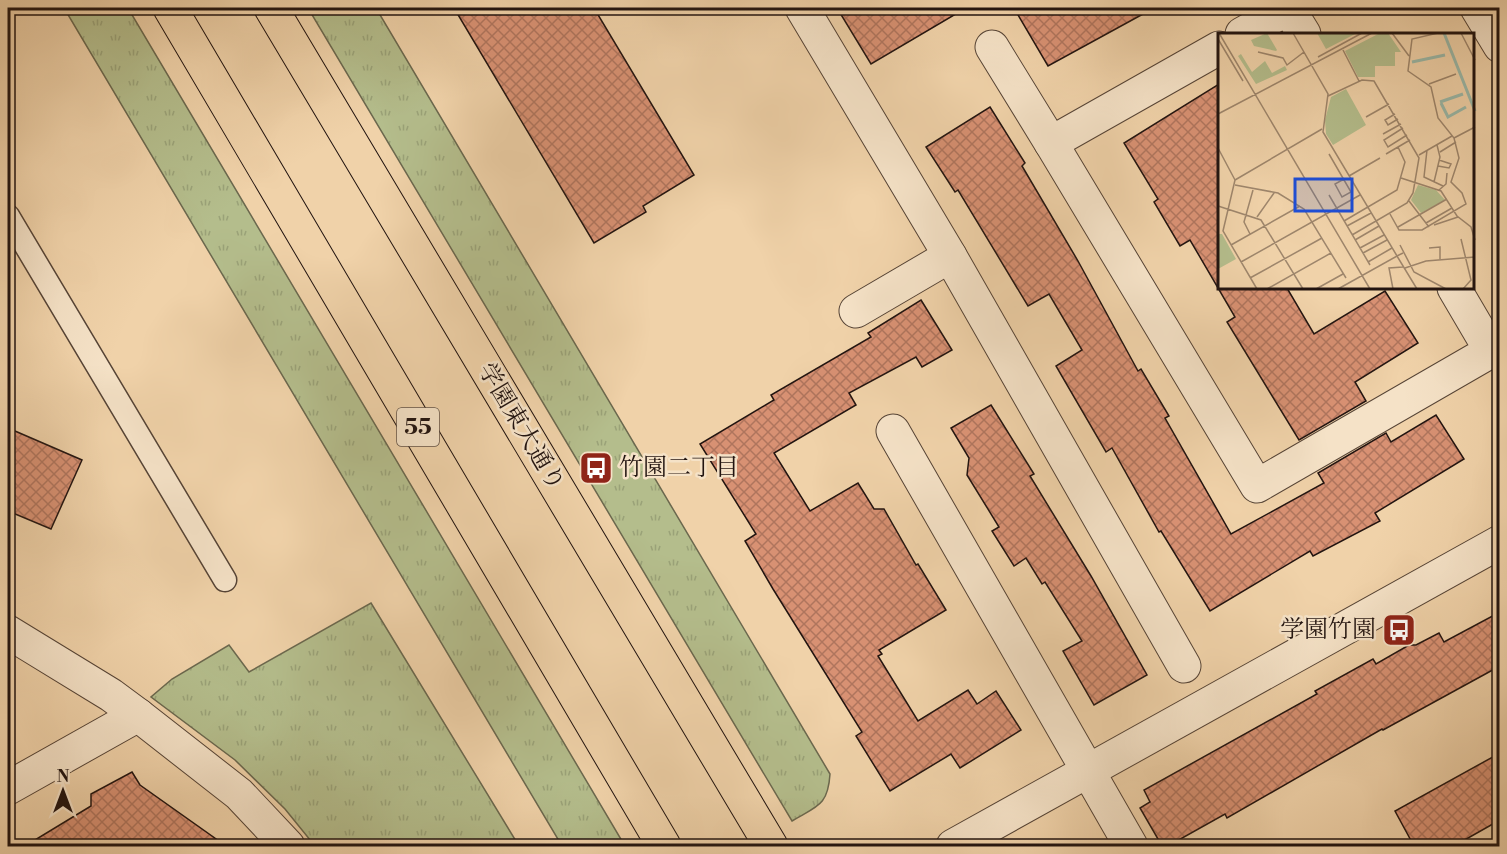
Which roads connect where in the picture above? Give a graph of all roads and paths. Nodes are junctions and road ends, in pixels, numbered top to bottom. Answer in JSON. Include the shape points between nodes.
{"nodes":[{"id":1,"x":170,"y":8,"type":"edge"},
{"id":2,"x":271,"y":8,"type":"edge"},
{"id":3,"x":802,"y":8,"type":"edge"},
{"id":4,"x":1477,"y":8,"type":"edge"},
{"id":5,"x":1293,"y":14,"type":"edge"},
{"id":6,"x":1245,"y":33,"type":"edge"},
{"id":7,"x":1500,"y":46,"type":"edge"},
{"id":8,"x":992,"y":47,"type":"dead end"},
{"id":9,"x":1218,"y":49,"type":"edge"},
{"id":10,"x":1051,"y":143,"type":"junction"},
{"id":11,"x":8,"y":216,"type":"edge"},
{"id":12,"x":950,"y":256,"type":"junction"},
{"id":13,"x":1455,"y":290,"type":"edge"},
{"id":14,"x":856,"y":311,"type":"dead end"},
{"id":15,"x":892,"y":431,"type":"dead end"},
{"id":16,"x":1500,"y":542,"type":"edge"},
{"id":17,"x":225,"y":580,"type":"dead end"},
{"id":18,"x":8,"y":632,"type":"edge"},
{"id":19,"x":1184,"y":666,"type":"dead end"},
{"id":20,"x":138,"y":715,"type":"junction"},
{"id":21,"x":1087,"y":772,"type":"junction"},
{"id":22,"x":8,"y":788,"type":"edge"},
{"id":23,"x":288,"y":846,"type":"edge"},
{"id":24,"x":664,"y":846,"type":"edge"},
{"id":25,"x":771,"y":846,"type":"edge"},
{"id":26,"x":953,"y":846,"type":"edge"},
{"id":27,"x":1131,"y":846,"type":"edge"}],
"edges":[{"from":1,"to":24,"type":"main road","number":"55"},
{"from":2,"to":25,"type":"main road","name":"学園東大通り"},
{"from":3,"to":12,"type":"street"},
{"from":4,"to":7,"type":"street"},
{"from":5,"to":6,"type":"street"},
{"from":8,"to":10,"type":"street"},
{"from":9,"to":10,"type":"street"},
{"from":10,"to":13,"type":"street","via":[[1257,486],[1491,351]]},
{"from":11,"to":17,"type":"lane"},
{"from":12,"to":14,"type":"street"},
{"from":12,"to":19,"type":"street"},
{"from":15,"to":21,"type":"street"},
{"from":16,"to":21,"type":"street"},
{"from":18,"to":20,"type":"street"},
{"from":20,"to":22,"type":"street"},
{"from":20,"to":23,"type":"street","via":[[239,794]]},
{"from":21,"to":26,"type":"street"},
{"from":21,"to":27,"type":"street"}]}
